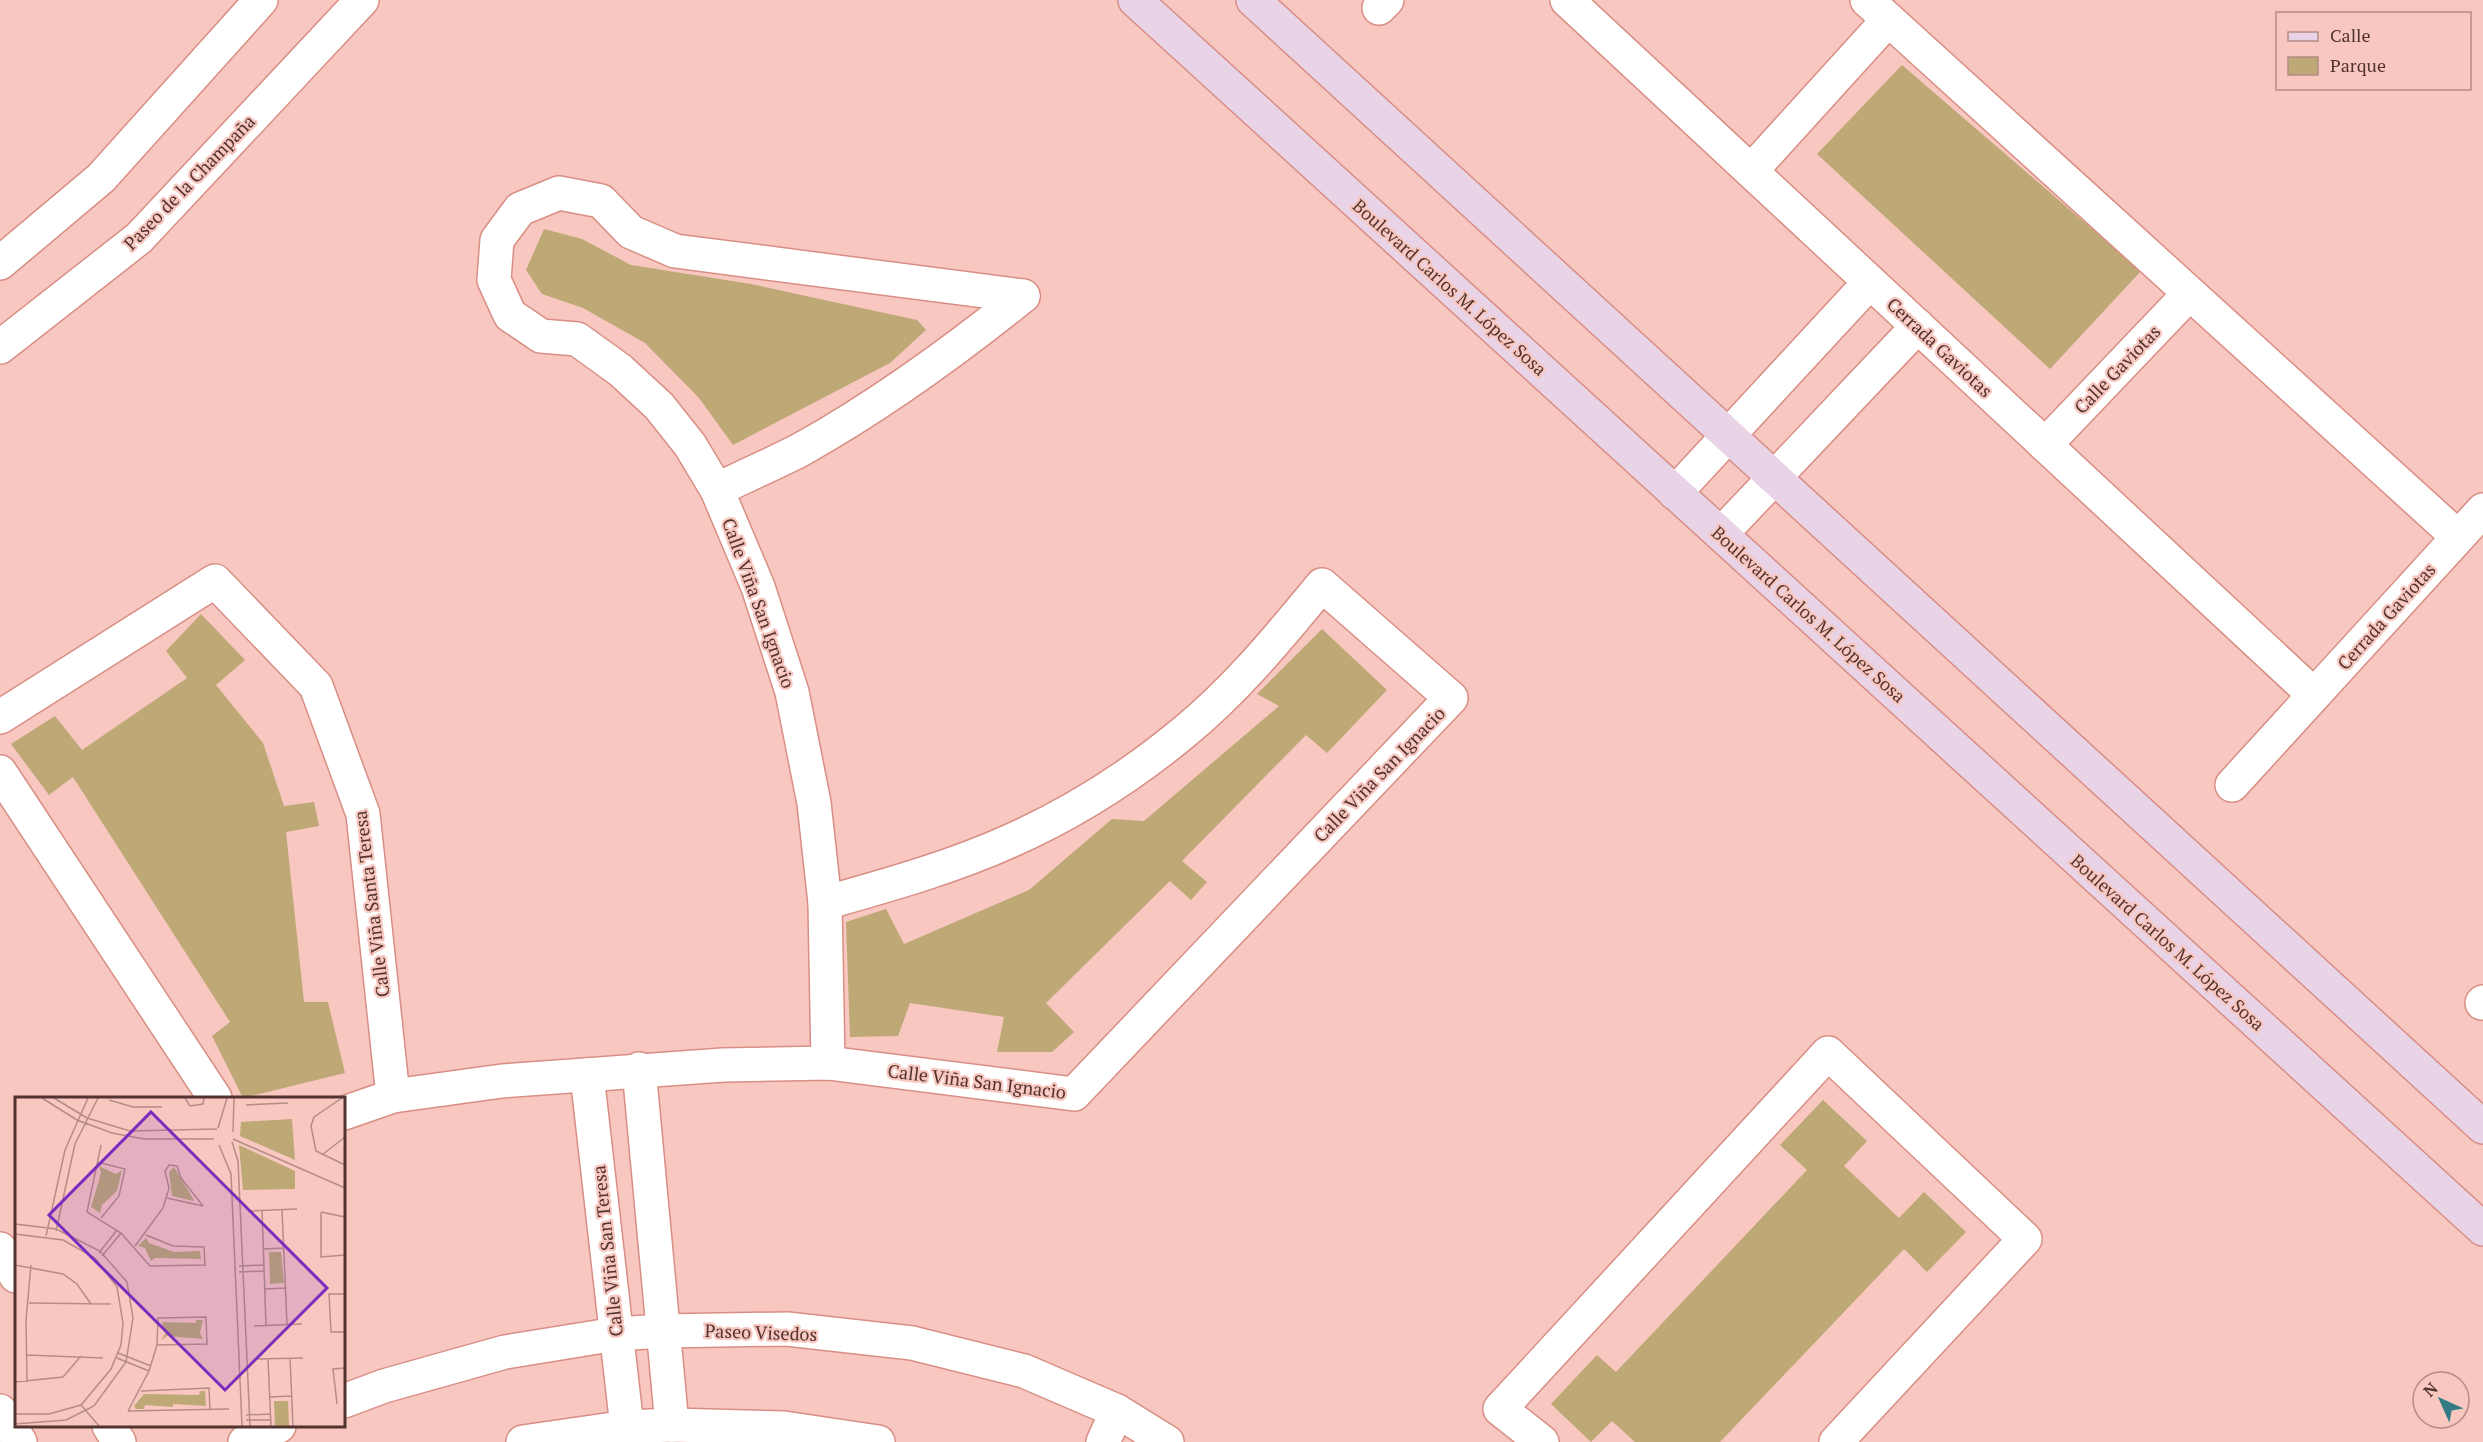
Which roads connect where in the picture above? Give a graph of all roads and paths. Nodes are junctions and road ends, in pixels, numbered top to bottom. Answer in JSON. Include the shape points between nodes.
{"nodes":[{"id":1,"x":261,"y":0,"type":"edge"},
{"id":2,"x":362,"y":0,"type":"edge"},
{"id":3,"x":1135,"y":0,"type":"edge"},
{"id":4,"x":1252,"y":0,"type":"edge"},
{"id":5,"x":1567,"y":0,"type":"edge"},
{"id":6,"x":1878,"y":10,"type":"edge"},
{"id":7,"x":1751,"y":171,"type":"junction"},
{"id":8,"x":0,"y":263,"type":"edge"},
{"id":9,"x":1870,"y":282,"type":"junction"},
{"id":10,"x":2189,"y":294,"type":"junction"},
{"id":11,"x":1918,"y":326,"type":"junction"},
{"id":12,"x":0,"y":347,"type":"edge"},
{"id":13,"x":1728,"y":436,"type":"junction"},
{"id":14,"x":2045,"y":445,"type":"junction"},
{"id":15,"x":1774,"y":478,"type":"junction"},
{"id":16,"x":717,"y":490,"type":"junction"},
{"id":17,"x":1676,"y":493,"type":"junction"},
{"id":18,"x":2483,"y":510,"type":"edge"},
{"id":19,"x":1721,"y":534,"type":"junction"},
{"id":20,"x":2458,"y":537,"type":"junction"},
{"id":21,"x":2314,"y":695,"type":"junction"},
{"id":22,"x":0,"y":717,"type":"edge"},
{"id":23,"x":0,"y":772,"type":"edge"},
{"id":24,"x":2232,"y":785,"type":"dead end"},
{"id":25,"x":825,"y":903,"type":"junction"},
{"id":26,"x":828,"y":1063,"type":"junction"},
{"id":27,"x":639,"y":1069,"type":"junction"},
{"id":28,"x":587,"y":1075,"type":"junction"},
{"id":29,"x":393,"y":1095,"type":"junction"},
{"id":30,"x":214,"y":1097,"type":"edge"},
{"id":31,"x":345,"y":1113,"type":"edge"},
{"id":32,"x":2483,"y":1127,"type":"edge"},
{"id":33,"x":2483,"y":1229,"type":"edge"},
{"id":34,"x":0,"y":1249,"type":"edge"},
{"id":35,"x":15,"y":1273,"type":"edge"},
{"id":36,"x":663,"y":1330,"type":"junction"},
{"id":37,"x":616,"y":1334,"type":"junction"},
{"id":38,"x":345,"y":1401,"type":"edge"},
{"id":39,"x":0,"y":1411,"type":"edge"},
{"id":40,"x":1117,"y":1411,"type":"junction"},
{"id":41,"x":672,"y":1425,"type":"junction"},
{"id":42,"x":110,"y":1427,"type":"edge"},
{"id":43,"x":275,"y":1427,"type":"edge"},
{"id":44,"x":627,"y":1427,"type":"junction"},
{"id":45,"x":20,"y":1442,"type":"edge"},
{"id":46,"x":119,"y":1442,"type":"edge"},
{"id":47,"x":245,"y":1442,"type":"edge"},
{"id":48,"x":523,"y":1442,"type":"edge"},
{"id":49,"x":878,"y":1442,"type":"edge"},
{"id":50,"x":1103,"y":1442,"type":"edge"},
{"id":51,"x":1167,"y":1442,"type":"edge"},
{"id":52,"x":1542,"y":1442,"type":"edge"},
{"id":53,"x":1836,"y":1442,"type":"edge"}],
"edges":[{"from":1,"to":8,"type":"street","via":[[101,178]]},
{"from":2,"to":12,"type":"street","name":"Paseo de la Champaña","via":[[139,238]]},
{"from":3,"to":17,"type":"street","name":"Boulevard Carlos M. López Sosa"},
{"from":4,"to":13,"type":"street"},
{"from":5,"to":7,"type":"street","name":"Cerrada Gaviotas"},
{"from":6,"to":7,"type":"street"},
{"from":6,"to":10,"type":"street"},
{"from":7,"to":9,"type":"street","name":"Cerrada Gaviotas"},
{"from":9,"to":11,"type":"street","name":"Cerrada Gaviotas"},
{"from":9,"to":13,"type":"street"},
{"from":10,"to":14,"type":"street","name":"Calle Gaviotas"},
{"from":10,"to":20,"type":"street"},
{"from":11,"to":14,"type":"street","name":"Cerrada Gaviotas"},
{"from":11,"to":15,"type":"street"},
{"from":13,"to":15,"type":"street"},
{"from":13,"to":17,"type":"street"},
{"from":14,"to":21,"type":"street","name":"Cerrada Gaviotas"},
{"from":15,"to":19,"type":"street"},
{"from":15,"to":32,"type":"street"},
{"from":16,"to":16,"type":"street","name":"Calle Viña San Ignacio","via":[[798,450],[877,404],[952,353],[1023,296],[675,250],[631,232],[601,201],[559,193],[520,209],[497,240],[494,280],[510,315],[541,336],[577,339],[620,370],[659,406],[690,445]]},
{"from":16,"to":25,"type":"street","name":"Calle Viña San Ignacio","via":[[758,587],[792,692],[814,803]]},
{"from":17,"to":19,"type":"street","name":"Boulevard Carlos M. López Sosa"},
{"from":18,"to":20,"type":"street","name":"Cerrada Gaviotas"},
{"from":19,"to":33,"type":"street","name":"Boulevard Carlos M. López Sosa"},
{"from":20,"to":21,"type":"street","name":"Cerrada Gaviotas"},
{"from":21,"to":24,"type":"street","name":"Cerrada Gaviotas"},
{"from":22,"to":29,"type":"street","name":"Calle Viña Santa Teresa","via":[[215,581],[316,686],[363,814]]},
{"from":23,"to":30,"type":"street"},
{"from":25,"to":26,"type":"street"},
{"from":25,"to":26,"type":"street","name":"Calle Viña San Ignacio","via":[[915,878],[1010,841],[1100,793],[1183,733],[1257,663],[1322,585],[1451,698],[1074,1094]]},
{"from":26,"to":27,"type":"street","name":"Calle Viña San Ignacio"},
{"from":27,"to":28,"type":"street","name":"Calle Viña San Ignacio"},
{"from":27,"to":36,"type":"street"},
{"from":28,"to":29,"type":"street"},
{"from":28,"to":37,"type":"street","name":"Calle Viña San Teresa"},
{"from":29,"to":31,"type":"street"},
{"from":34,"to":35,"type":"street"},
{"from":36,"to":37,"type":"street","name":"Paseo Visedos"},
{"from":36,"to":40,"type":"street","name":"Paseo Visedos","via":[[787,1329],[912,1343],[1024,1371]]},
{"from":36,"to":41,"type":"street"},
{"from":37,"to":38,"type":"street","name":"Paseo Visedos","via":[[505,1352]]},
{"from":37,"to":44,"type":"street","name":"Calle Viña San Teresa"},
{"from":39,"to":45,"type":"street"},
{"from":40,"to":50,"type":"street"},
{"from":40,"to":51,"type":"street","name":"Paseo Visedos"},
{"from":41,"to":44,"type":"street"},
{"from":41,"to":49,"type":"street","via":[[784,1428]]},
{"from":42,"to":46,"type":"street"},
{"from":43,"to":47,"type":"street"},
{"from":44,"to":48,"type":"street"},
{"from":52,"to":53,"type":"street","via":[[1500,1409],[1828,1053],[2025,1239]]}]}
